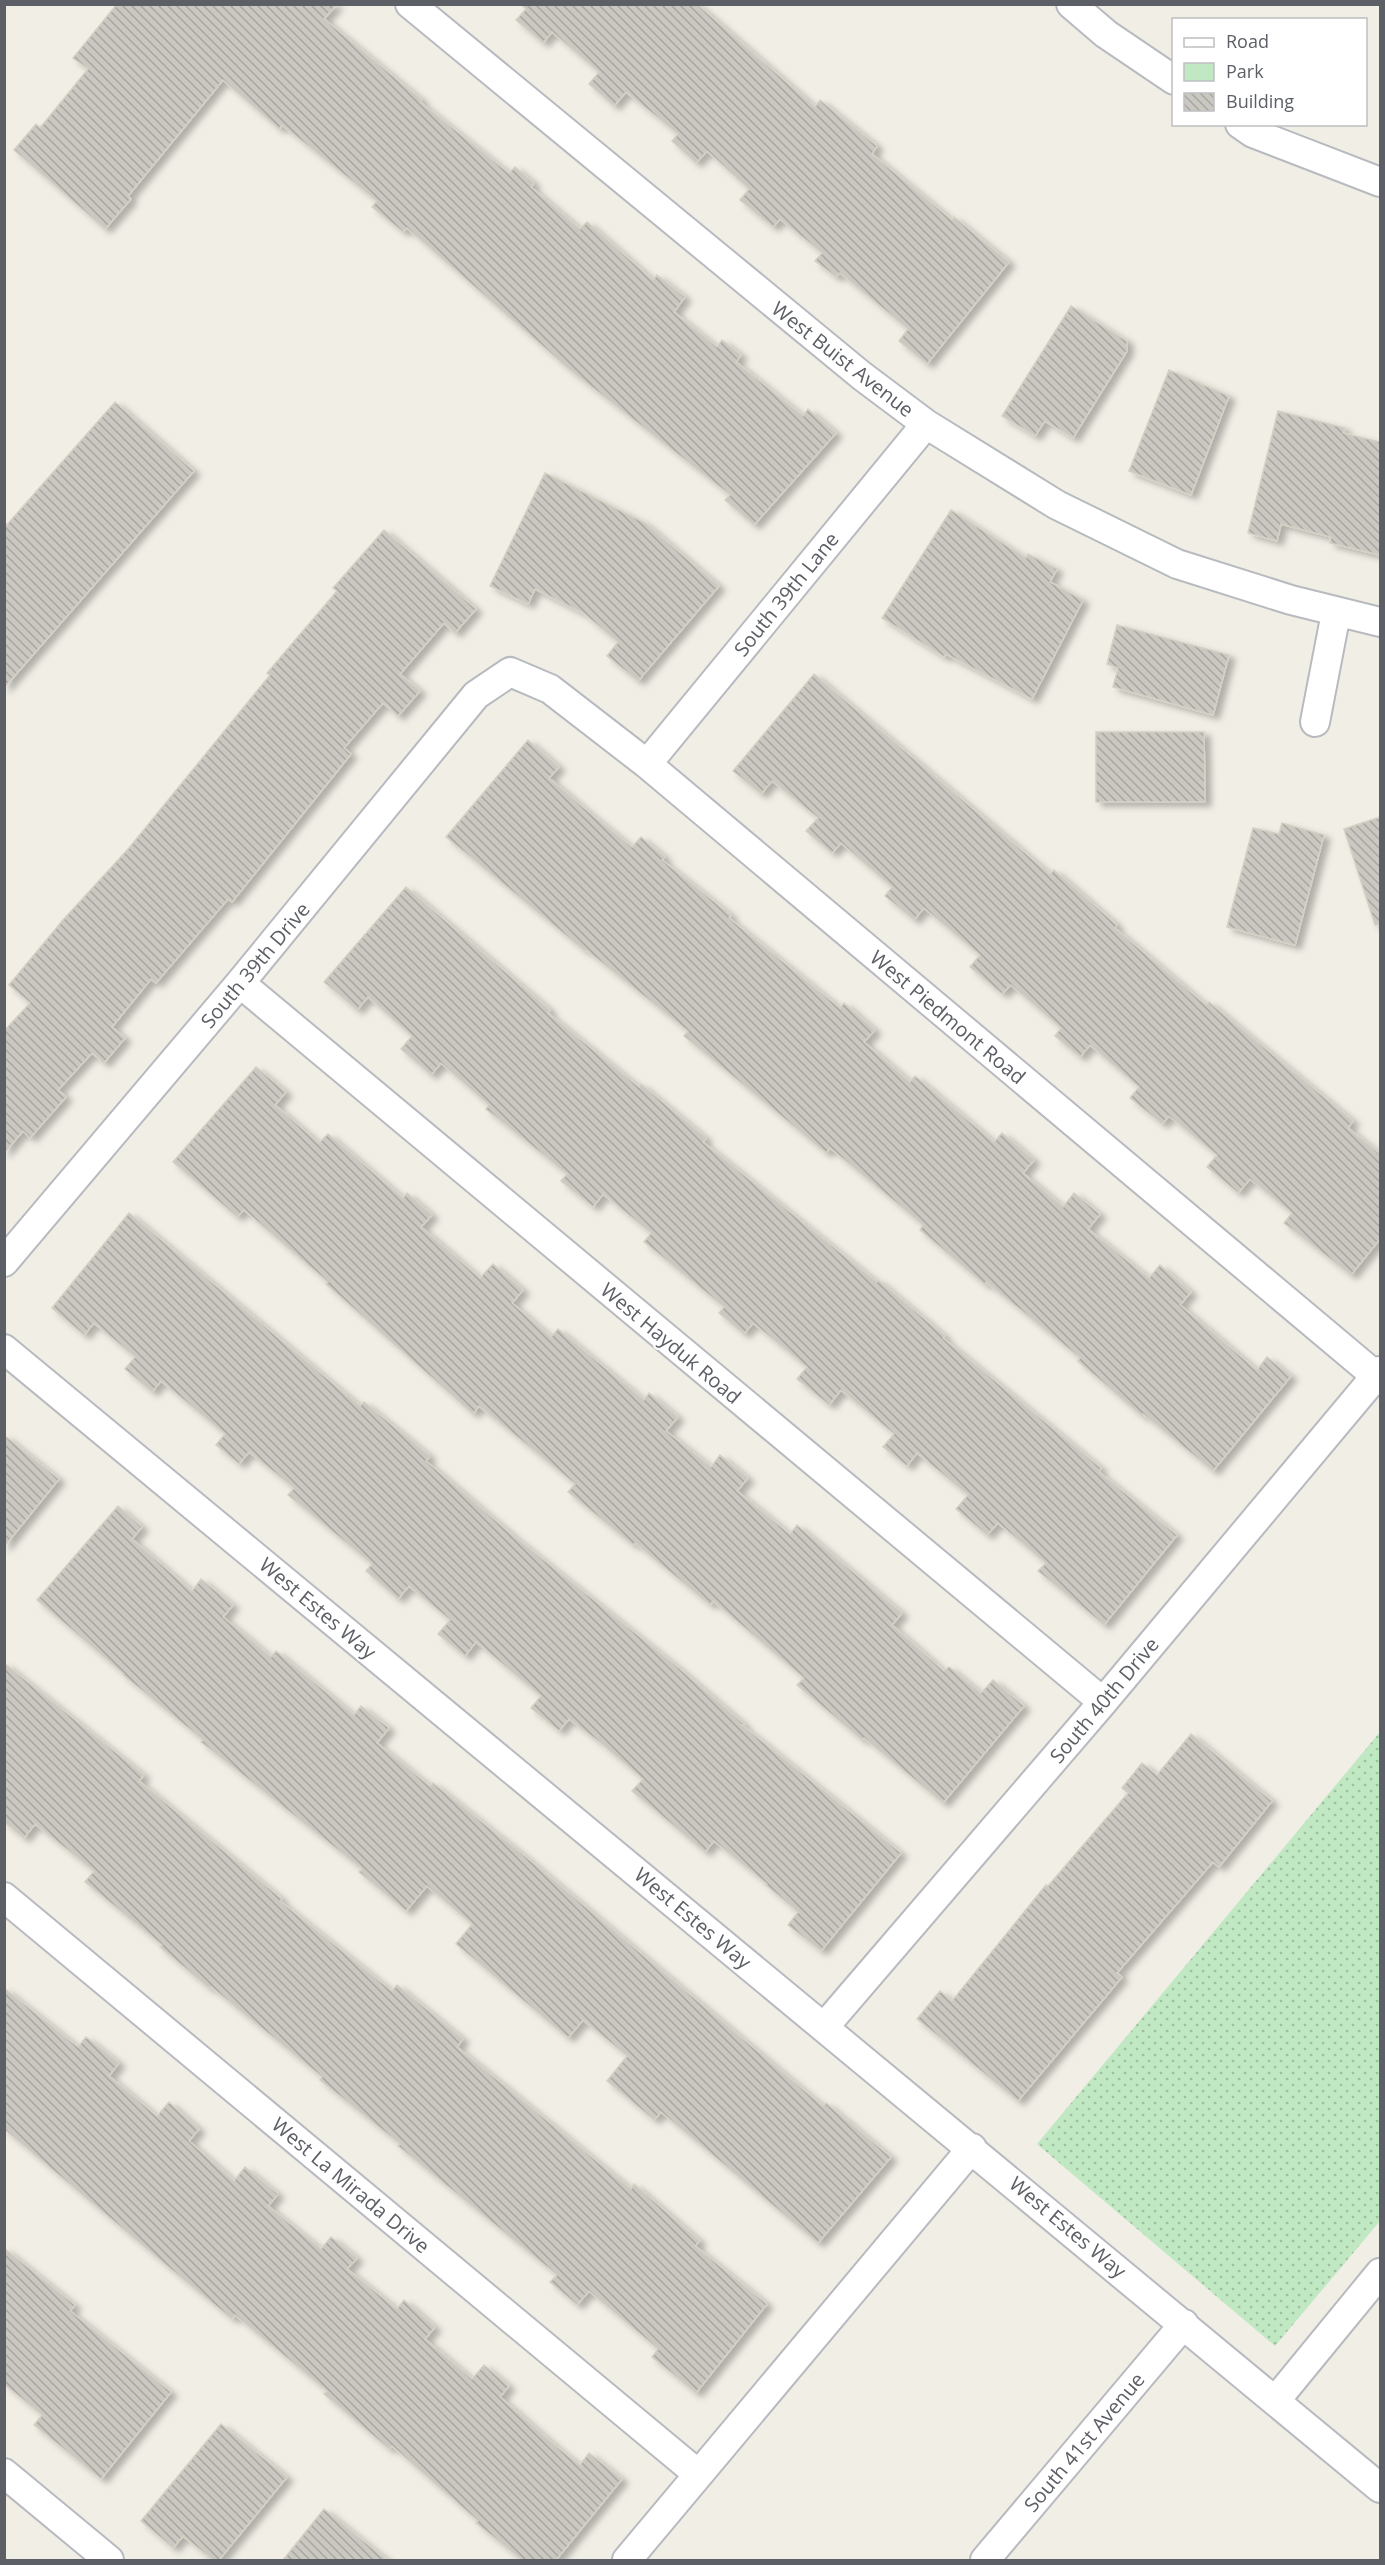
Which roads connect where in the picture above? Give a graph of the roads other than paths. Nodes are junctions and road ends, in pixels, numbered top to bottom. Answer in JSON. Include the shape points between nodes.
{"nodes":[{"id":1,"x":410,"y":4,"type":"edge"},
{"id":2,"x":1071,"y":4,"type":"edge"},
{"id":3,"x":1172,"y":79,"type":"edge"},
{"id":4,"x":1243,"y":126,"type":"edge"},
{"id":5,"x":1380,"y":182,"type":"edge"},
{"id":6,"x":926,"y":424,"type":"junction"},
{"id":7,"x":1336,"y":613,"type":"junction"},
{"id":8,"x":1380,"y":622,"type":"edge"},
{"id":9,"x":510,"y":672,"type":"joint"},
{"id":10,"x":1316,"y":722,"type":"dead end"},
{"id":11,"x":647,"y":764,"type":"junction"},
{"id":12,"x":240,"y":983,"type":"junction"},
{"id":13,"x":4,"y":1262,"type":"edge"},
{"id":14,"x":4,"y":1349,"type":"edge"},
{"id":15,"x":1378,"y":1373,"type":"edge"},
{"id":16,"x":1103,"y":1702,"type":"junction"},
{"id":17,"x":4,"y":1896,"type":"edge"},
{"id":18,"x":825,"y":2026,"type":"junction"},
{"id":19,"x":972,"y":2148,"type":"junction"},
{"id":20,"x":1380,"y":2273,"type":"edge"},
{"id":21,"x":1184,"y":2324,"type":"junction"},
{"id":22,"x":1276,"y":2400,"type":"junction"},
{"id":23,"x":4,"y":2473,"type":"edge"},
{"id":24,"x":698,"y":2474,"type":"junction"},
{"id":25,"x":1380,"y":2488,"type":"edge"},
{"id":26,"x":109,"y":2560,"type":"edge"},
{"id":27,"x":627,"y":2560,"type":"edge"},
{"id":28,"x":985,"y":2560,"type":"edge"}],
"edges":[{"from":1,"to":6,"type":"street","name":"West Buist Avenue","via":[[862,376]]},
{"from":2,"to":3,"type":"street","via":[[1106,34]]},
{"from":4,"to":5,"type":"street"},
{"from":6,"to":7,"type":"street","name":"West Buist Avenue","via":[[1057,505],[1177,564]]},
{"from":6,"to":11,"type":"street","name":"South 39th Lane"},
{"from":7,"to":8,"type":"street","name":"West Buist Avenue"},
{"from":7,"to":10,"type":"street"},
{"from":9,"to":11,"type":"street","name":"West Piedmont Road","via":[[550,689]]},
{"from":9,"to":12,"type":"street","name":"South 39th Drive","via":[[477,695]]},
{"from":11,"to":15,"type":"street","name":"West Piedmont Road"},
{"from":12,"to":13,"type":"street","name":"South 39th Drive"},
{"from":12,"to":16,"type":"street","name":"West Hayduk Road"},
{"from":14,"to":18,"type":"street","name":"West Estes Way"},
{"from":15,"to":16,"type":"street","name":"South 40th Drive"},
{"from":16,"to":18,"type":"street","name":"South 40th Drive"},
{"from":17,"to":24,"type":"street","name":"West La Mirada Drive"},
{"from":18,"to":19,"type":"street","name":"West Estes Way"},
{"from":19,"to":21,"type":"street","name":"West Estes Way"},
{"from":19,"to":24,"type":"street"},
{"from":20,"to":22,"type":"street"},
{"from":21,"to":22,"type":"street","name":"West Estes Way"},
{"from":21,"to":28,"type":"street","name":"South 41st Avenue"},
{"from":22,"to":25,"type":"street","name":"West Estes Way"},
{"from":23,"to":26,"type":"street"},
{"from":24,"to":27,"type":"street"}]}
